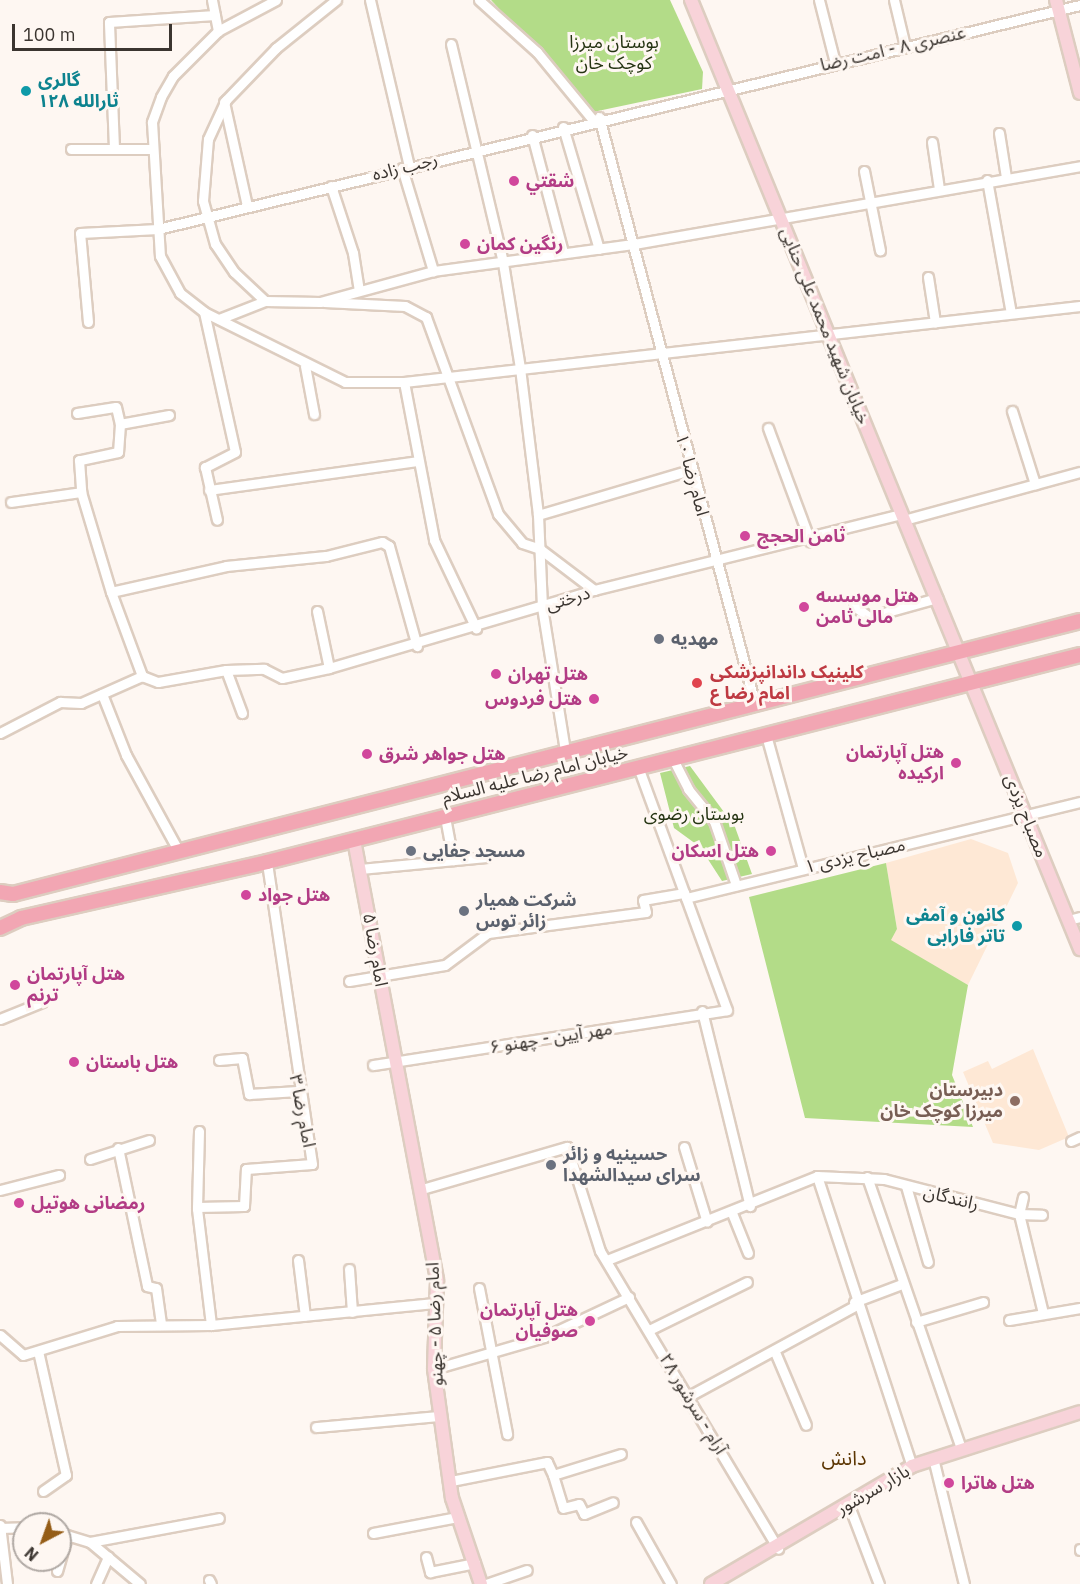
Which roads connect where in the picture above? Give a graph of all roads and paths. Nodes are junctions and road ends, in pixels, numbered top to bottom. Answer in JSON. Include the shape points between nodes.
{"nodes":[{"id":1,"x":212,"y":0,"type":"edge"},
{"id":2,"x":276,"y":0,"type":"edge"},
{"id":3,"x":336,"y":0,"type":"edge"},
{"id":4,"x":370,"y":0,"type":"edge"},
{"id":5,"x":479,"y":0,"type":"edge"},
{"id":6,"x":691,"y":0,"type":"edge"},
{"id":7,"x":819,"y":0,"type":"edge"},
{"id":8,"x":894,"y":0,"type":"edge"},
{"id":9,"x":1058,"y":5,"type":"edge"},
{"id":10,"x":1080,"y":5,"type":"edge"},
{"id":11,"x":215,"y":15,"type":"junction"},
{"id":12,"x":218,"y":31,"type":"junction"},
{"id":13,"x":451,"y":44,"type":"dead end"},
{"id":14,"x":905,"y":46,"type":"junction"},
{"id":15,"x":835,"y":63,"type":"junction"},
{"id":16,"x":728,"y":89,"type":"junction"},
{"id":17,"x":1080,"y":93,"type":"edge"},
{"id":18,"x":224,"y":102,"type":"junction"},
{"id":19,"x":596,"y":118,"type":"junction"},
{"id":20,"x":563,"y":127,"type":"junction"},
{"id":21,"x":999,"y":133,"type":"dead end"},
{"id":22,"x":532,"y":135,"type":"junction"},
{"id":23,"x":932,"y":142,"type":"dead end"},
{"id":24,"x":114,"y":148,"type":"junction"},
{"id":25,"x":152,"y":148,"type":"junction"},
{"id":26,"x":70,"y":149,"type":"dead end"},
{"id":27,"x":477,"y":149,"type":"junction"},
{"id":28,"x":1080,"y":166,"type":"edge"},
{"id":29,"x":405,"y":167,"type":"junction"},
{"id":30,"x":864,"y":171,"type":"dead end"},
{"id":31,"x":1006,"y":177,"type":"junction"},
{"id":32,"x":987,"y":180,"type":"junction"},
{"id":33,"x":331,"y":186,"type":"junction"},
{"id":34,"x":939,"y":189,"type":"junction"},
{"id":35,"x":869,"y":201,"type":"junction"},
{"id":36,"x":247,"y":206,"type":"junction"},
{"id":37,"x":206,"y":217,"type":"junction"},
{"id":38,"x":780,"y":218,"type":"junction"},
{"id":39,"x":158,"y":229,"type":"junction"},
{"id":40,"x":634,"y":244,"type":"junction"},
{"id":41,"x":599,"y":249,"type":"junction"},
{"id":42,"x":880,"y":250,"type":"dead end"},
{"id":43,"x":563,"y":252,"type":"junction"},
{"id":44,"x":503,"y":263,"type":"junction"},
{"id":45,"x":433,"y":271,"type":"junction"},
{"id":46,"x":928,"y":277,"type":"dead end"},
{"id":47,"x":358,"y":290,"type":"junction"},
{"id":48,"x":265,"y":301,"type":"junction"},
{"id":49,"x":320,"y":302,"type":"junction"},
{"id":50,"x":1080,"y":306,"type":"edge"},
{"id":51,"x":204,"y":312,"type":"junction"},
{"id":52,"x":1011,"y":313,"type":"junction"},
{"id":53,"x":219,"y":319,"type":"junction"},
{"id":54,"x":88,"y":322,"type":"dead end"},
{"id":55,"x":935,"y":322,"type":"junction"},
{"id":56,"x":828,"y":334,"type":"junction"},
{"id":57,"x":660,"y":353,"type":"junction"},
{"id":58,"x":305,"y":366,"type":"junction"},
{"id":59,"x":520,"y":368,"type":"junction"},
{"id":60,"x":445,"y":376,"type":"junction"},
{"id":61,"x":404,"y":382,"type":"junction"},
{"id":62,"x":1012,"y":411,"type":"dead end"},
{"id":63,"x":77,"y":413,"type":"dead end"},
{"id":64,"x":314,"y":414,"type":"dead end"},
{"id":65,"x":169,"y":415,"type":"dead end"},
{"id":66,"x":120,"y":424,"type":"junction"},
{"id":67,"x":768,"y":428,"type":"dead end"},
{"id":68,"x":418,"y":461,"type":"junction"},
{"id":69,"x":690,"y":470,"type":"junction"},
{"id":70,"x":1080,"y":472,"type":"edge"},
{"id":71,"x":1035,"y":484,"type":"junction"},
{"id":72,"x":209,"y":490,"type":"junction"},
{"id":73,"x":81,"y":492,"type":"junction"},
{"id":74,"x":11,"y":502,"type":"dead end"},
{"id":75,"x":538,"y":514,"type":"junction"},
{"id":76,"x":902,"y":517,"type":"junction"},
{"id":77,"x":217,"y":520,"type":"dead end"},
{"id":78,"x":810,"y":541,"type":"junction"},
{"id":79,"x":540,"y":549,"type":"junction"},
{"id":80,"x":716,"y":564,"type":"junction"},
{"id":81,"x":594,"y":591,"type":"junction"},
{"id":82,"x":111,"y":592,"type":"junction"},
{"id":83,"x":937,"y":598,"type":"junction"},
{"id":84,"x":854,"y":606,"type":"dead end"},
{"id":85,"x":542,"y":607,"type":"junction"},
{"id":86,"x":317,"y":610,"type":"dead end"},
{"id":87,"x":1080,"y":621,"type":"edge"},
{"id":88,"x":476,"y":628,"type":"junction"},
{"id":89,"x":417,"y":646,"type":"junction"},
{"id":90,"x":959,"y":651,"type":"junction"},
{"id":91,"x":1080,"y":655,"type":"edge"},
{"id":92,"x":329,"y":668,"type":"junction"},
{"id":93,"x":226,"y":670,"type":"junction"},
{"id":94,"x":142,"y":676,"type":"junction"},
{"id":95,"x":971,"y":682,"type":"junction"},
{"id":96,"x":102,"y":694,"type":"junction"},
{"id":97,"x":755,"y":704,"type":"junction"},
{"id":98,"x":242,"y":713,"type":"dead end"},
{"id":99,"x":0,"y":733,"type":"edge"},
{"id":100,"x":766,"y":735,"type":"junction"},
{"id":101,"x":565,"y":751,"type":"junction"},
{"id":102,"x":673,"y":759,"type":"junction"},
{"id":103,"x":638,"y":767,"type":"junction"},
{"id":104,"x":1080,"y":802,"type":"edge"},
{"id":105,"x":1026,"y":816,"type":"junction"},
{"id":106,"x":445,"y":817,"type":"junction"},
{"id":107,"x":354,"y":840,"type":"junction"},
{"id":108,"x":178,"y":850,"type":"junction"},
{"id":109,"x":486,"y":857,"type":"dead end"},
{"id":110,"x":453,"y":860,"type":"junction"},
{"id":111,"x":267,"y":862,"type":"junction"},
{"id":112,"x":803,"y":868,"type":"junction"},
{"id":113,"x":360,"y":869,"type":"junction"},
{"id":114,"x":736,"y":885,"type":"junction"},
{"id":115,"x":6,"y":893,"type":"edge"},
{"id":116,"x":685,"y":896,"type":"junction"},
{"id":117,"x":1074,"y":919,"type":"edge"},
{"id":118,"x":0,"y":928,"type":"edge"},
{"id":119,"x":1080,"y":949,"type":"edge"},
{"id":120,"x":379,"y":975,"type":"junction"},
{"id":121,"x":349,"y":981,"type":"dead end"},
{"id":122,"x":42,"y":1002,"type":"dead end"},
{"id":123,"x":702,"y":1011,"type":"junction"},
{"id":124,"x":0,"y":1019,"type":"edge"},
{"id":125,"x":219,"y":1060,"type":"dead end"},
{"id":126,"x":399,"y":1060,"type":"junction"},
{"id":127,"x":373,"y":1065,"type":"dead end"},
{"id":128,"x":297,"y":1091,"type":"junction"},
{"id":129,"x":199,"y":1131,"type":"dead end"},
{"id":130,"x":150,"y":1140,"type":"dead end"},
{"id":131,"x":684,"y":1147,"type":"dead end"},
{"id":132,"x":118,"y":1148,"type":"junction"},
{"id":133,"x":90,"y":1159,"type":"dead end"},
{"id":134,"x":60,"y":1175,"type":"dead end"},
{"id":135,"x":817,"y":1176,"type":"junction"},
{"id":136,"x":867,"y":1177,"type":"junction"},
{"id":137,"x":906,"y":1186,"type":"junction"},
{"id":138,"x":422,"y":1189,"type":"junction"},
{"id":139,"x":0,"y":1190,"type":"edge"},
{"id":140,"x":1023,"y":1197,"type":"dead end"},
{"id":141,"x":750,"y":1206,"type":"junction"},
{"id":142,"x":197,"y":1208,"type":"junction"},
{"id":143,"x":732,"y":1213,"type":"junction"},
{"id":144,"x":1019,"y":1214,"type":"junction"},
{"id":145,"x":1042,"y":1215,"type":"dead end"},
{"id":146,"x":707,"y":1222,"type":"junction"},
{"id":147,"x":748,"y":1253,"type":"dead end"},
{"id":148,"x":298,"y":1260,"type":"dead end"},
{"id":149,"x":607,"y":1260,"type":"junction"},
{"id":150,"x":928,"y":1262,"type":"dead end"},
{"id":151,"x":348,"y":1269,"type":"dead end"},
{"id":152,"x":747,"y":1282,"type":"dead end"},
{"id":153,"x":902,"y":1284,"type":"junction"},
{"id":154,"x":479,"y":1288,"type":"dead end"},
{"id":155,"x":629,"y":1297,"type":"junction"},
{"id":156,"x":982,"y":1302,"type":"dead end"},
{"id":157,"x":436,"y":1303,"type":"junction"},
{"id":158,"x":855,"y":1304,"type":"junction"},
{"id":159,"x":1080,"y":1308,"type":"edge"},
{"id":160,"x":352,"y":1312,"type":"junction"},
{"id":161,"x":1043,"y":1313,"type":"junction"},
{"id":162,"x":305,"y":1316,"type":"junction"},
{"id":163,"x":1009,"y":1320,"type":"dead end"},
{"id":164,"x":916,"y":1322,"type":"junction"},
{"id":165,"x":161,"y":1325,"type":"junction"},
{"id":166,"x":211,"y":1325,"type":"junction"},
{"id":167,"x":649,"y":1330,"type":"junction"},
{"id":168,"x":0,"y":1335,"type":"edge"},
{"id":169,"x":38,"y":1351,"type":"junction"},
{"id":170,"x":775,"y":1352,"type":"junction"},
{"id":171,"x":493,"y":1353,"type":"junction"},
{"id":172,"x":434,"y":1369,"type":"junction"},
{"id":173,"x":689,"y":1396,"type":"junction"},
{"id":174,"x":1080,"y":1412,"type":"edge"},
{"id":175,"x":440,"y":1416,"type":"junction"},
{"id":176,"x":806,"y":1425,"type":"dead end"},
{"id":177,"x":316,"y":1427,"type":"dead end"},
{"id":178,"x":507,"y":1434,"type":"dead end"},
{"id":179,"x":961,"y":1449,"type":"junction"},
{"id":180,"x":621,"y":1454,"type":"dead end"},
{"id":181,"x":934,"y":1462,"type":"junction"},
{"id":182,"x":912,"y":1466,"type":"junction"},
{"id":183,"x":553,"y":1475,"type":"junction"},
{"id":184,"x":452,"y":1481,"type":"junction"},
{"id":185,"x":43,"y":1491,"type":"dead end"},
{"id":186,"x":613,"y":1502,"type":"dead end"},
{"id":187,"x":848,"y":1503,"type":"junction"},
{"id":188,"x":458,"y":1517,"type":"junction"},
{"id":189,"x":219,"y":1518,"type":"dead end"},
{"id":190,"x":636,"y":1522,"type":"dead end"},
{"id":191,"x":0,"y":1527,"type":"edge"},
{"id":192,"x":373,"y":1533,"type":"dead end"},
{"id":193,"x":72,"y":1536,"type":"edge"},
{"id":194,"x":90,"y":1542,"type":"junction"},
{"id":195,"x":778,"y":1549,"type":"junction"},
{"id":196,"x":108,"y":1557,"type":"junction"},
{"id":197,"x":426,"y":1557,"type":"dead end"},
{"id":198,"x":475,"y":1563,"type":"junction"},
{"id":199,"x":526,"y":1570,"type":"dead end"},
{"id":200,"x":727,"y":1580,"type":"edge"},
{"id":201,"x":7,"y":1584,"type":"edge"},
{"id":202,"x":96,"y":1584,"type":"edge"},
{"id":203,"x":140,"y":1584,"type":"edge"},
{"id":204,"x":482,"y":1584,"type":"edge"},
{"id":205,"x":486,"y":1584,"type":"edge"},
{"id":206,"x":671,"y":1584,"type":"edge"},
{"id":207,"x":711,"y":1584,"type":"edge"},
{"id":208,"x":879,"y":1584,"type":"edge"},
{"id":209,"x":964,"y":1584,"type":"edge"}],
"edges":[{"from":1,"to":11,"type":"street"},
{"from":2,"to":12,"type":"street"},
{"from":3,"to":18,"type":"street","via":[[276,48]]},
{"from":4,"to":29,"type":"street"},
{"from":5,"to":19,"type":"street","via":[[537,52]]},
{"from":6,"to":16,"type":"street","name":"خیابان شهید محمد علی حنایی"},
{"from":7,"to":15,"type":"street"},
{"from":8,"to":14,"type":"street"},
{"from":9,"to":10,"type":"street","name":"عنصری ۸ - امت رضا"},
{"from":9,"to":14,"type":"street","name":"عنصری ۸ - امت رضا"},
{"from":9,"to":17,"type":"street"},
{"from":11,"to":12,"type":"street"},
{"from":11,"to":24,"type":"street","via":[[109,22]]},
{"from":12,"to":25,"type":"street","via":[[165,90],[152,122]]},
{"from":13,"to":27,"type":"street"},
{"from":14,"to":15,"type":"street","name":"عنصری ۸ - امت رضا"},
{"from":15,"to":16,"type":"street","name":"عنصری ۸ - امت رضا"},
{"from":16,"to":19,"type":"street","name":"رجب زاده"},
{"from":16,"to":38,"type":"street","name":"خیابان شهید محمد علی حنایی"},
{"from":18,"to":36,"type":"street"},
{"from":18,"to":37,"type":"street","via":[[208,139]]},
{"from":19,"to":20,"type":"street","name":"رجب زاده"},
{"from":19,"to":40,"type":"street","name":"امام رضا ۱۰"},
{"from":20,"to":22,"type":"street","name":"رجب زاده"},
{"from":20,"to":41,"type":"street"},
{"from":21,"to":31,"type":"street"},
{"from":22,"to":27,"type":"street","name":"رجب زاده"},
{"from":22,"to":43,"type":"street"},
{"from":23,"to":34,"type":"street"},
{"from":24,"to":25,"type":"street"},
{"from":24,"to":26,"type":"street"},
{"from":25,"to":39,"type":"street"},
{"from":27,"to":29,"type":"street","name":"رجب زاده"},
{"from":27,"to":44,"type":"street"},
{"from":28,"to":31,"type":"street"},
{"from":29,"to":33,"type":"street","name":"رجب زاده"},
{"from":29,"to":45,"type":"street"},
{"from":30,"to":35,"type":"street"},
{"from":31,"to":32,"type":"street"},
{"from":32,"to":34,"type":"street"},
{"from":32,"to":52,"type":"street"},
{"from":33,"to":36,"type":"street","name":"رجب زاده"},
{"from":33,"to":47,"type":"street","via":[[353,253]]},
{"from":34,"to":35,"type":"street"},
{"from":35,"to":38,"type":"street"},
{"from":35,"to":42,"type":"street"},
{"from":36,"to":37,"type":"street","name":"رجب زاده"},
{"from":37,"to":39,"type":"street","name":"رجب زاده"},
{"from":37,"to":48,"type":"street","via":[[234,272]]},
{"from":38,"to":40,"type":"street"},
{"from":38,"to":56,"type":"street","name":"خیابان شهید محمد علی حنایی"},
{"from":39,"to":51,"type":"street","via":[[166,273],[180,293]]},
{"from":39,"to":54,"type":"street","name":"رجب زاده","via":[[80,233]]},
{"from":40,"to":41,"type":"street"},
{"from":40,"to":57,"type":"street","name":"امام رضا ۱۰"},
{"from":41,"to":43,"type":"street"},
{"from":43,"to":44,"type":"street"},
{"from":44,"to":45,"type":"street"},
{"from":44,"to":59,"type":"street"},
{"from":45,"to":47,"type":"street"},
{"from":46,"to":55,"type":"street"},
{"from":47,"to":49,"type":"street"},
{"from":48,"to":49,"type":"street"},
{"from":48,"to":53,"type":"street"},
{"from":49,"to":60,"type":"street","via":[[418,310],[438,340]]},
{"from":50,"to":52,"type":"street"},
{"from":51,"to":53,"type":"street"},
{"from":51,"to":72,"type":"street","via":[[235,452],[207,463]]},
{"from":52,"to":55,"type":"street"},
{"from":53,"to":58,"type":"street"},
{"from":55,"to":56,"type":"street"},
{"from":56,"to":57,"type":"street"},
{"from":56,"to":76,"type":"street","name":"خیابان شهید محمد علی حنایی"},
{"from":57,"to":59,"type":"street"},
{"from":57,"to":69,"type":"street","name":"امام رضا ۱۰"},
{"from":58,"to":61,"type":"street","via":[[357,384]]},
{"from":58,"to":64,"type":"street"},
{"from":59,"to":60,"type":"street"},
{"from":59,"to":75,"type":"street"},
{"from":60,"to":61,"type":"street"},
{"from":60,"to":79,"type":"street","via":[[498,514],[522,543]]},
{"from":61,"to":68,"type":"street"},
{"from":62,"to":71,"type":"street"},
{"from":63,"to":66,"type":"street","via":[[116,407]]},
{"from":65,"to":66,"type":"street"},
{"from":66,"to":73,"type":"street","via":[[118,452],[79,460]]},
{"from":67,"to":78,"type":"street"},
{"from":68,"to":72,"type":"street"},
{"from":68,"to":88,"type":"street","via":[[434,540]]},
{"from":69,"to":75,"type":"street"},
{"from":69,"to":80,"type":"street","name":"امام رضا ۱۰"},
{"from":70,"to":71,"type":"street","name":"درختی"},
{"from":71,"to":76,"type":"street","name":"درختی"},
{"from":72,"to":77,"type":"street"},
{"from":73,"to":74,"type":"street"},
{"from":73,"to":82,"type":"street"},
{"from":75,"to":79,"type":"street"},
{"from":76,"to":78,"type":"street","name":"درختی"},
{"from":76,"to":83,"type":"street","name":"خیابان شهید محمد علی حنایی"},
{"from":78,"to":80,"type":"street","name":"درختی"},
{"from":79,"to":81,"type":"street"},
{"from":79,"to":85,"type":"street"},
{"from":80,"to":81,"type":"street","name":"درختی"},
{"from":80,"to":97,"type":"street","name":"امام رضا ۱۰"},
{"from":81,"to":85,"type":"street","name":"درختی"},
{"from":82,"to":89,"type":"street","via":[[226,566],[326,556],[382,542],[389,546]]},
{"from":82,"to":94,"type":"street"},
{"from":83,"to":84,"type":"street","via":[[869,616]]},
{"from":83,"to":90,"type":"street","name":"خیابان شهید محمد علی حنایی"},
{"from":85,"to":88,"type":"street","name":"درختی"},
{"from":85,"to":101,"type":"street"},
{"from":86,"to":92,"type":"street"},
{"from":87,"to":90,"type":"main road","name":"خیابان امام رضا علیه السلام"},
{"from":88,"to":89,"type":"street","name":"درختی"},
{"from":89,"to":92,"type":"street","name":"درختی"},
{"from":90,"to":95,"type":"street","name":"مصباح یزدی"},
{"from":90,"to":97,"type":"main road","name":"خیابان امام رضا علیه السلام"},
{"from":91,"to":95,"type":"main road","name":"خیابان امام رضا علیه السلام"},
{"from":92,"to":93,"type":"street","name":"درختی","via":[[282,678],[264,669]]},
{"from":93,"to":94,"type":"street","name":"درختی","via":[[158,682]]},
{"from":93,"to":98,"type":"street"},
{"from":94,"to":96,"type":"street"},
{"from":95,"to":100,"type":"main road","name":"خیابان امام رضا علیه السلام"},
{"from":95,"to":105,"type":"street","name":"مصباح یزدی"},
{"from":96,"to":99,"type":"street","via":[[81,704],[60,702]]},
{"from":96,"to":108,"type":"street","via":[[126,755]]},
{"from":97,"to":101,"type":"main road","name":"خیابان امام رضا علیه السلام"},
{"from":100,"to":102,"type":"main road","name":"خیابان امام رضا علیه السلام"},
{"from":100,"to":112,"type":"street"},
{"from":101,"to":108,"type":"main road","name":"خیابان امام رضا علیه السلام"},
{"from":102,"to":103,"type":"main road","name":"خیابان امام رضا علیه السلام"},
{"from":102,"to":114,"type":"street","via":[[688,789],[714,821]]},
{"from":103,"to":106,"type":"main road","name":"خیابان امام رضا علیه السلام"},
{"from":103,"to":116,"type":"street"},
{"from":104,"to":105,"type":"street","name":"مصباح یزدی ۱"},
{"from":105,"to":112,"type":"street","name":"مصباح یزدی ۱"},
{"from":105,"to":117,"type":"street","name":"مصباح یزدی"},
{"from":106,"to":107,"type":"main road","name":"خیابان امام رضا علیه السلام"},
{"from":106,"to":110,"type":"street"},
{"from":107,"to":111,"type":"main road","name":"خیابان امام رضا علیه السلام"},
{"from":107,"to":113,"type":"street","name":"امام رضا ۵"},
{"from":108,"to":115,"type":"main road","name":"خیابان امام رضا علیه السلام"},
{"from":109,"to":110,"type":"street"},
{"from":110,"to":113,"type":"street"},
{"from":111,"to":118,"type":"main road","name":"خیابان امام رضا علیه السلام","via":[[21,918]]},
{"from":111,"to":128,"type":"street","name":"امام رضا ۳"},
{"from":112,"to":114,"type":"street","name":"مصباح یزدی ۱"},
{"from":113,"to":120,"type":"street","name":"امام رضا ۵"},
{"from":114,"to":116,"type":"street","name":"مصباح یزدی ۱"},
{"from":116,"to":120,"type":"street","name":"مصباح یزدی ۱","via":[[643,900],[646,912],[488,933],[445,965],[421,973]]},
{"from":116,"to":123,"type":"street","name":"مهر آیین - چهنو ۶","via":[[727,1010]]},
{"from":117,"to":119,"type":"street","name":"مصباح یزدی"},
{"from":120,"to":121,"type":"street"},
{"from":120,"to":126,"type":"street","name":"امام رضا ۵"},
{"from":122,"to":124,"type":"street"},
{"from":123,"to":126,"type":"street","name":"مهر آیین - چهنو ۶","via":[[559,1039]]},
{"from":123,"to":141,"type":"street"},
{"from":125,"to":128,"type":"street","via":[[243,1058],[249,1094]]},
{"from":126,"to":127,"type":"street","name":"مهر آیین - چهنو ۶"},
{"from":126,"to":138,"type":"street","name":"امام رضا ۵ - چهنو"},
{"from":128,"to":142,"type":"street","name":"امام رضا ۳","via":[[312,1164],[245,1169],[244,1206]]},
{"from":129,"to":142,"type":"street"},
{"from":130,"to":132,"type":"street"},
{"from":131,"to":146,"type":"street"},
{"from":132,"to":133,"type":"street"},
{"from":132,"to":165,"type":"street","via":[[147,1286],[156,1288]]},
{"from":134,"to":139,"type":"street"},
{"from":135,"to":136,"type":"street","name":"رانندگان"},
{"from":135,"to":141,"type":"street","name":"رانندگان"},
{"from":135,"to":158,"type":"street"},
{"from":136,"to":137,"type":"street","name":"رانندگان"},
{"from":136,"to":153,"type":"street"},
{"from":137,"to":144,"type":"street","name":"رانندگان"},
{"from":137,"to":150,"type":"street"},
{"from":138,"to":149,"type":"street","name":"آرام - سرشور ۲۸","via":[[567,1147]]},
{"from":138,"to":157,"type":"street","name":"امام رضا ۵ - چهنو"},
{"from":140,"to":144,"type":"street"},
{"from":141,"to":143,"type":"street","name":"رانندگان"},
{"from":142,"to":166,"type":"street"},
{"from":143,"to":146,"type":"street","name":"رانندگان"},
{"from":143,"to":147,"type":"street"},
{"from":144,"to":145,"type":"street","name":"رانندگان"},
{"from":144,"to":161,"type":"street"},
{"from":146,"to":149,"type":"street","name":"رانندگان"},
{"from":148,"to":162,"type":"street"},
{"from":149,"to":155,"type":"street","name":"آرام - سرشور ۲۸"},
{"from":151,"to":160,"type":"street"},
{"from":152,"to":167,"type":"street"},
{"from":153,"to":158,"type":"street"},
{"from":153,"to":164,"type":"street"},
{"from":154,"to":171,"type":"street"},
{"from":155,"to":167,"type":"street","name":"آرام - سرشور ۲۸"},
{"from":155,"to":171,"type":"street","via":[[544,1337]]},
{"from":156,"to":164,"type":"street"},
{"from":157,"to":160,"type":"street"},
{"from":157,"to":172,"type":"street","name":"امام رضا ۵ - چهنو"},
{"from":158,"to":170,"type":"street"},
{"from":158,"to":182,"type":"street"},
{"from":159,"to":161,"type":"street"},
{"from":160,"to":162,"type":"street"},
{"from":161,"to":163,"type":"street"},
{"from":162,"to":166,"type":"street"},
{"from":164,"to":179,"type":"street"},
{"from":165,"to":166,"type":"street"},
{"from":165,"to":169,"type":"street","via":[[117,1326]]},
{"from":167,"to":173,"type":"street","name":"آرام - سرشور ۲۸"},
{"from":168,"to":169,"type":"street","via":[[23,1355]]},
{"from":169,"to":185,"type":"street","via":[[66,1475]]},
{"from":170,"to":173,"type":"street"},
{"from":170,"to":176,"type":"street"},
{"from":171,"to":172,"type":"street"},
{"from":171,"to":178,"type":"street"},
{"from":172,"to":175,"type":"street","name":"امام رضا ۵ - چهنو"},
{"from":173,"to":195,"type":"street","name":"آرام - سرشور ۲۸"},
{"from":174,"to":179,"type":"street","name":"بازار سرشور"},
{"from":175,"to":177,"type":"street"},
{"from":175,"to":184,"type":"street","name":"امام رضا ۵ - چهنو"},
{"from":179,"to":181,"type":"street","name":"بازار سرشور"},
{"from":180,"to":183,"type":"street"},
{"from":181,"to":182,"type":"street","name":"بازار سرشور"},
{"from":181,"to":209,"type":"street"},
{"from":182,"to":187,"type":"street","name":"بازار سرشور"},
{"from":183,"to":184,"type":"street","via":[[547,1462]]},
{"from":183,"to":186,"type":"street","via":[[563,1508],[579,1504],[584,1514]]},
{"from":184,"to":188,"type":"street","name":"امام رضا ۵ - چهنو"},
{"from":187,"to":195,"type":"street","name":"بازار سرشور"},
{"from":187,"to":208,"type":"street"},
{"from":188,"to":192,"type":"street"},
{"from":188,"to":198,"type":"street","name":"امام رضا ۵ - چهنو"},
{"from":189,"to":194,"type":"street"},
{"from":190,"to":206,"type":"street"},
{"from":191,"to":201,"type":"street"},
{"from":193,"to":194,"type":"street"},
{"from":194,"to":196,"type":"street"},
{"from":195,"to":200,"type":"street","name":"بازار سرشور"},
{"from":196,"to":202,"type":"street"},
{"from":196,"to":203,"type":"street"},
{"from":197,"to":198,"type":"street","via":[[430,1572]]},
{"from":198,"to":204,"type":"street","name":"امام رضا ۵ - چهنو"},
{"from":199,"to":205,"type":"street"},
{"from":200,"to":207,"type":"street","name":"بازار سرشور"}]}
